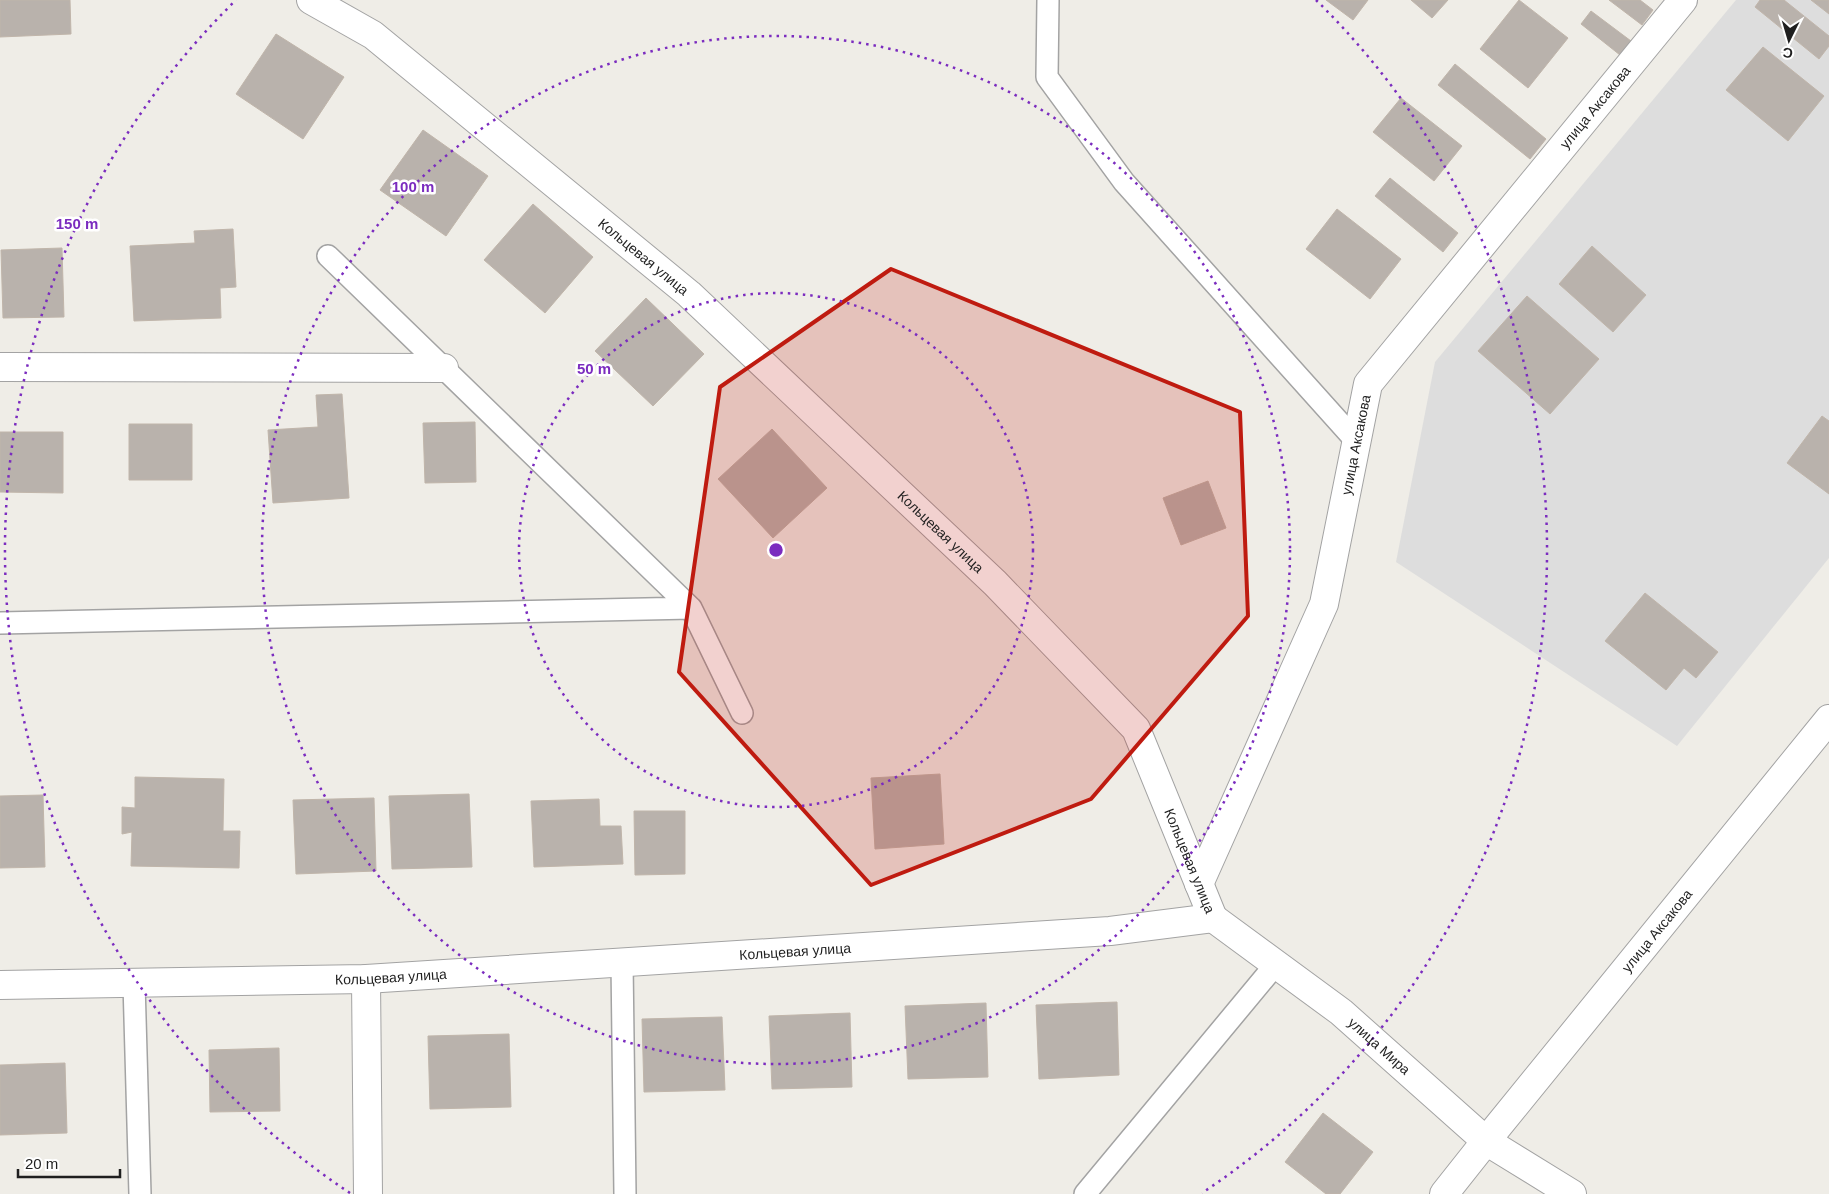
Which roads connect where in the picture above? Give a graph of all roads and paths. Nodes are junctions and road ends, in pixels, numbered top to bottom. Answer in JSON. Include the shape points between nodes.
{"nodes":[{"id":1,"x":311,"y":0,"type":"edge"},
{"id":2,"x":1048,"y":0,"type":"edge"},
{"id":3,"x":1683,"y":0,"type":"edge"},
{"id":4,"x":328,"y":256,"type":"dead end"},
{"id":5,"x":0,"y":367,"type":"edge"},
{"id":6,"x":444,"y":368,"type":"junction"},
{"id":7,"x":1356,"y":442,"type":"junction"},
{"id":8,"x":691,"y":608,"type":"junction"},
{"id":9,"x":0,"y":623,"type":"edge"},
{"id":10,"x":742,"y":713,"type":"dead end"},
{"id":11,"x":1829,"y":719,"type":"edge"},
{"id":12,"x":1199,"y":884,"type":"junction"},
{"id":13,"x":1213,"y":918,"type":"junction"},
{"id":14,"x":622,"y":962,"type":"junction"},
{"id":15,"x":1276,"y":964,"type":"junction"},
{"id":16,"x":366,"y":978,"type":"junction"},
{"id":17,"x":134,"y":983,"type":"junction"},
{"id":18,"x":0,"y":986,"type":"edge"},
{"id":19,"x":1486,"y":1141,"type":"junction"},
{"id":20,"x":140,"y":1194,"type":"edge"},
{"id":21,"x":368,"y":1194,"type":"edge"},
{"id":22,"x":625,"y":1194,"type":"edge"},
{"id":23,"x":1085,"y":1194,"type":"edge"},
{"id":24,"x":1444,"y":1194,"type":"edge"},
{"id":25,"x":1572,"y":1194,"type":"edge"}],
"edges":[{"from":1,"to":12,"type":"street","name":"Кольцевая улица","via":[[373,35],[689,294],[995,583],[1136,729]]},
{"from":2,"to":7,"type":"lane","via":[[1047,77],[1124,182]]},
{"from":3,"to":7,"type":"street","name":"улица Аксакова","via":[[1368,384]]},
{"from":4,"to":6,"type":"lane"},
{"from":5,"to":6,"type":"street"},
{"from":6,"to":8,"type":"lane"},
{"from":7,"to":12,"type":"street","name":"улица Аксакова","via":[[1324,604]]},
{"from":8,"to":9,"type":"lane"},
{"from":8,"to":10,"type":"lane"},
{"from":11,"to":19,"type":"street","name":"улица Аксакова"},
{"from":12,"to":13,"type":"street","name":"Кольцевая улица"},
{"from":13,"to":14,"type":"street","name":"Кольцевая улица","via":[[1110,931]]},
{"from":13,"to":15,"type":"street","name":"улица Мира"},
{"from":14,"to":16,"type":"street","name":"Кольцевая улица"},
{"from":14,"to":22,"type":"lane"},
{"from":15,"to":19,"type":"street","name":"улица Мира","via":[[1341,1012]]},
{"from":15,"to":23,"type":"lane"},
{"from":16,"to":17,"type":"street","name":"Кольцевая улица"},
{"from":16,"to":21,"type":"street"},
{"from":17,"to":18,"type":"street","name":"Кольцевая улица"},
{"from":17,"to":20,"type":"lane"},
{"from":19,"to":24,"type":"street"},
{"from":19,"to":25,"type":"street","name":"улица Мира"}]}
